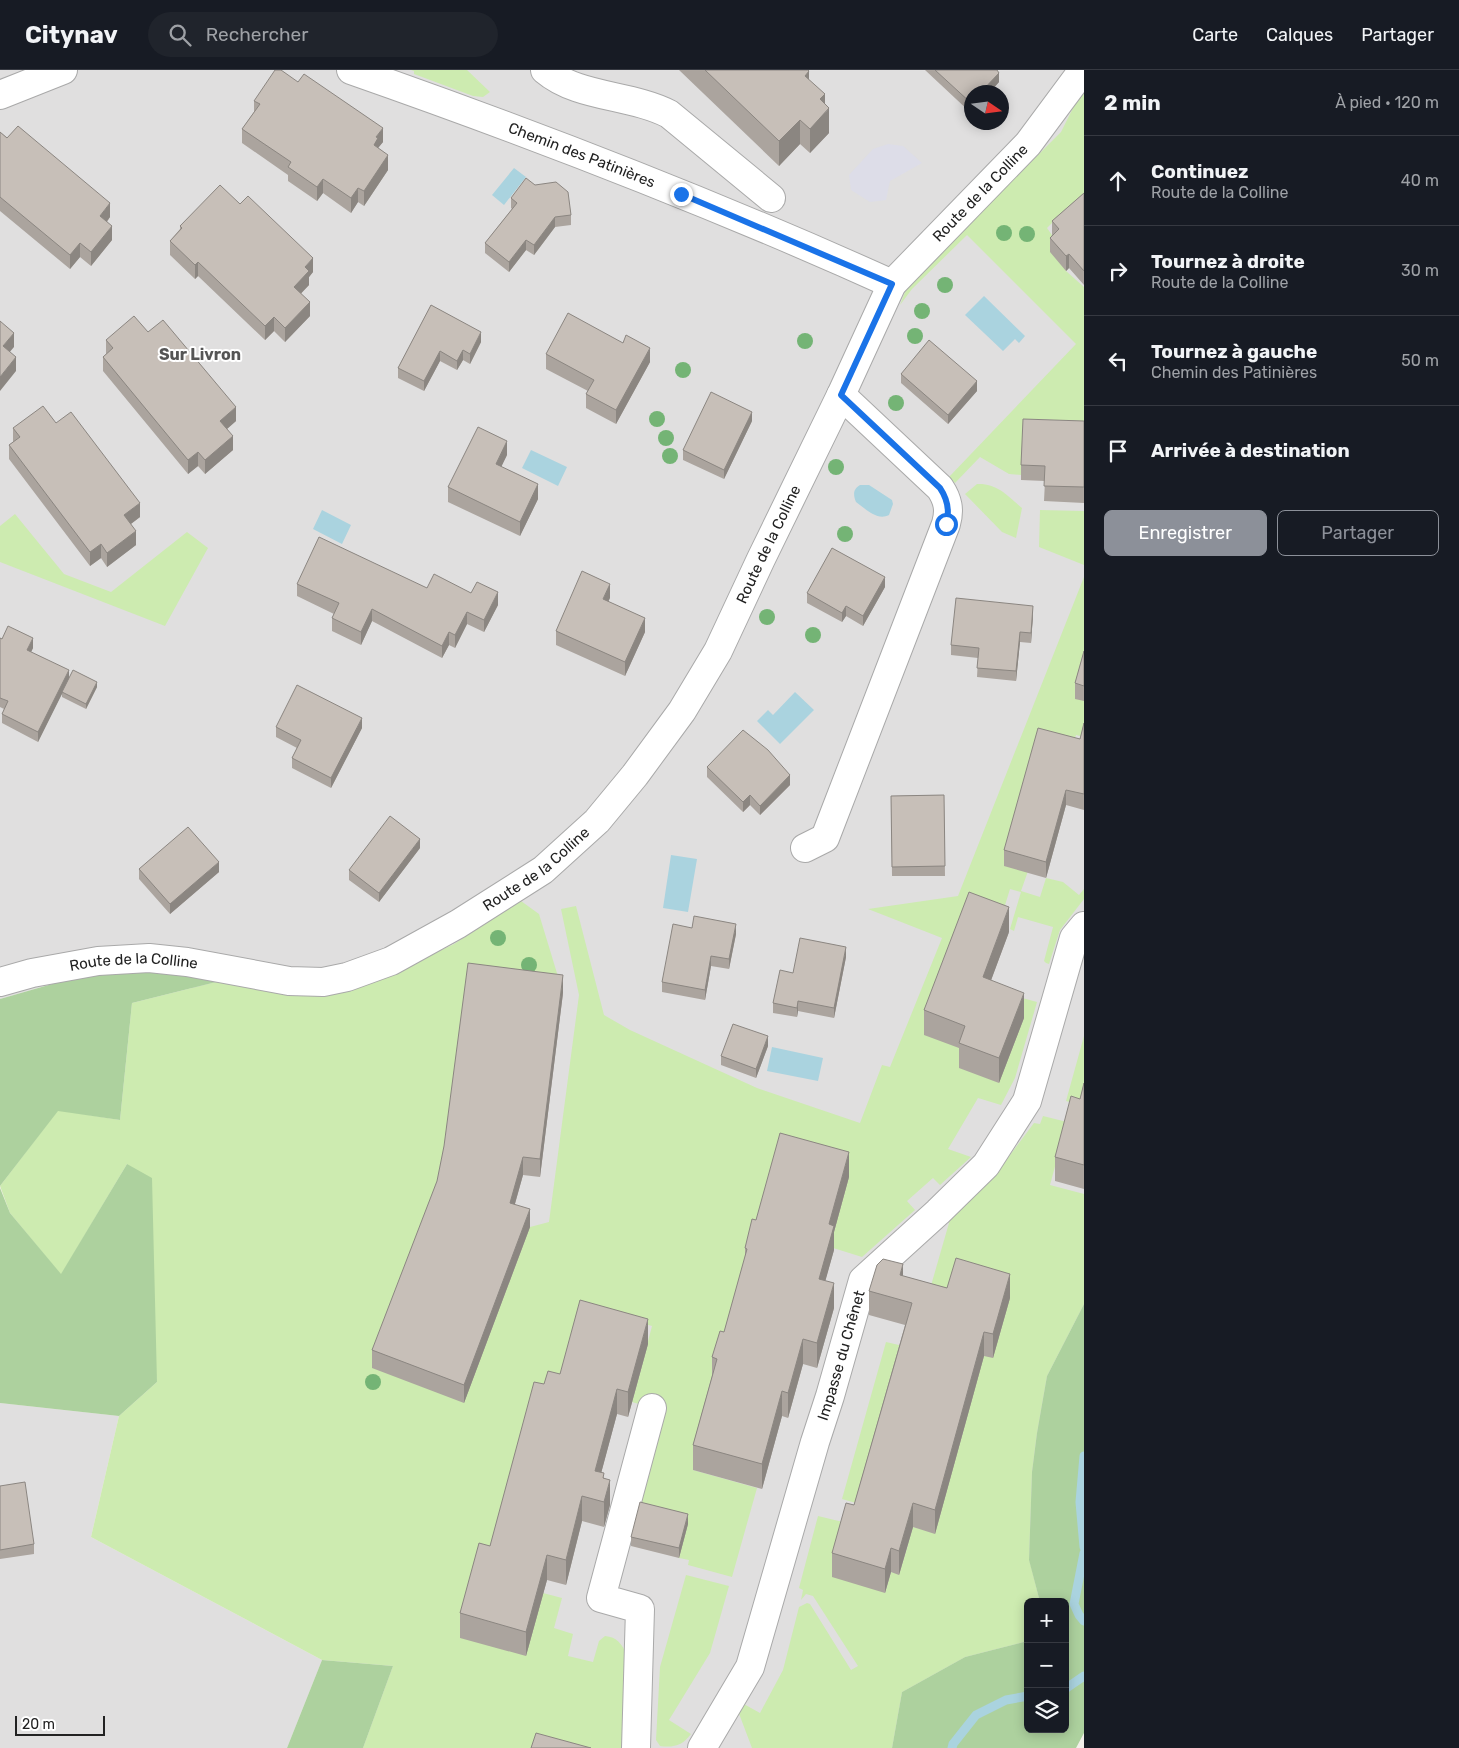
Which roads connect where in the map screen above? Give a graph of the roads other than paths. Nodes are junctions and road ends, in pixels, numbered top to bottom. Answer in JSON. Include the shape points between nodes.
{"nodes":[{"id":1,"x":63,"y":70,"type":"edge"},
{"id":2,"x":351,"y":70,"type":"edge"},
{"id":3,"x":545,"y":70,"type":"edge"},
{"id":4,"x":1079,"y":71,"type":"edge"},
{"id":5,"x":0,"y":95,"type":"edge"},
{"id":6,"x":771,"y":198,"type":"dead end"},
{"id":7,"x":892,"y":284,"type":"junction"},
{"id":8,"x":841,"y":395,"type":"junction"},
{"id":9,"x":805,"y":848,"type":"dead end"},
{"id":10,"x":1084,"y":926,"type":"edge"},
{"id":11,"x":0,"y":982,"type":"edge"},
{"id":12,"x":652,"y":1408,"type":"dead end"},
{"id":13,"x":636,"y":1748,"type":"edge"},
{"id":14,"x":702,"y":1748,"type":"edge"}],
"edges":[{"from":1,"to":5,"type":"street"},
{"from":2,"to":7,"type":"street","name":"Chemin des Patinières","via":[[681,194]]},
{"from":3,"to":6,"type":"street","via":[[570,85],[634,100],[668,114]]},
{"from":4,"to":7,"type":"street","name":"Route de la Colline","via":[[1028,144]]},
{"from":7,"to":8,"type":"street","name":"Route de la Colline"},
{"from":8,"to":9,"type":"street","via":[[940,488],[949,513],[826,838]]},
{"from":8,"to":11,"type":"street","name":"Route de la Colline","via":[[718,651],[682,711],[597,821],[543,870],[458,924],[391,961],[323,982],[289,981],[149,958],[98,962]]},
{"from":10,"to":14,"type":"street","name":"Impasse du Chênet","via":[[1074,938],[1027,1101],[986,1165],[863,1280],[750,1668]]},
{"from":12,"to":13,"type":"street","via":[[601,1598],[640,1609]]}]}
